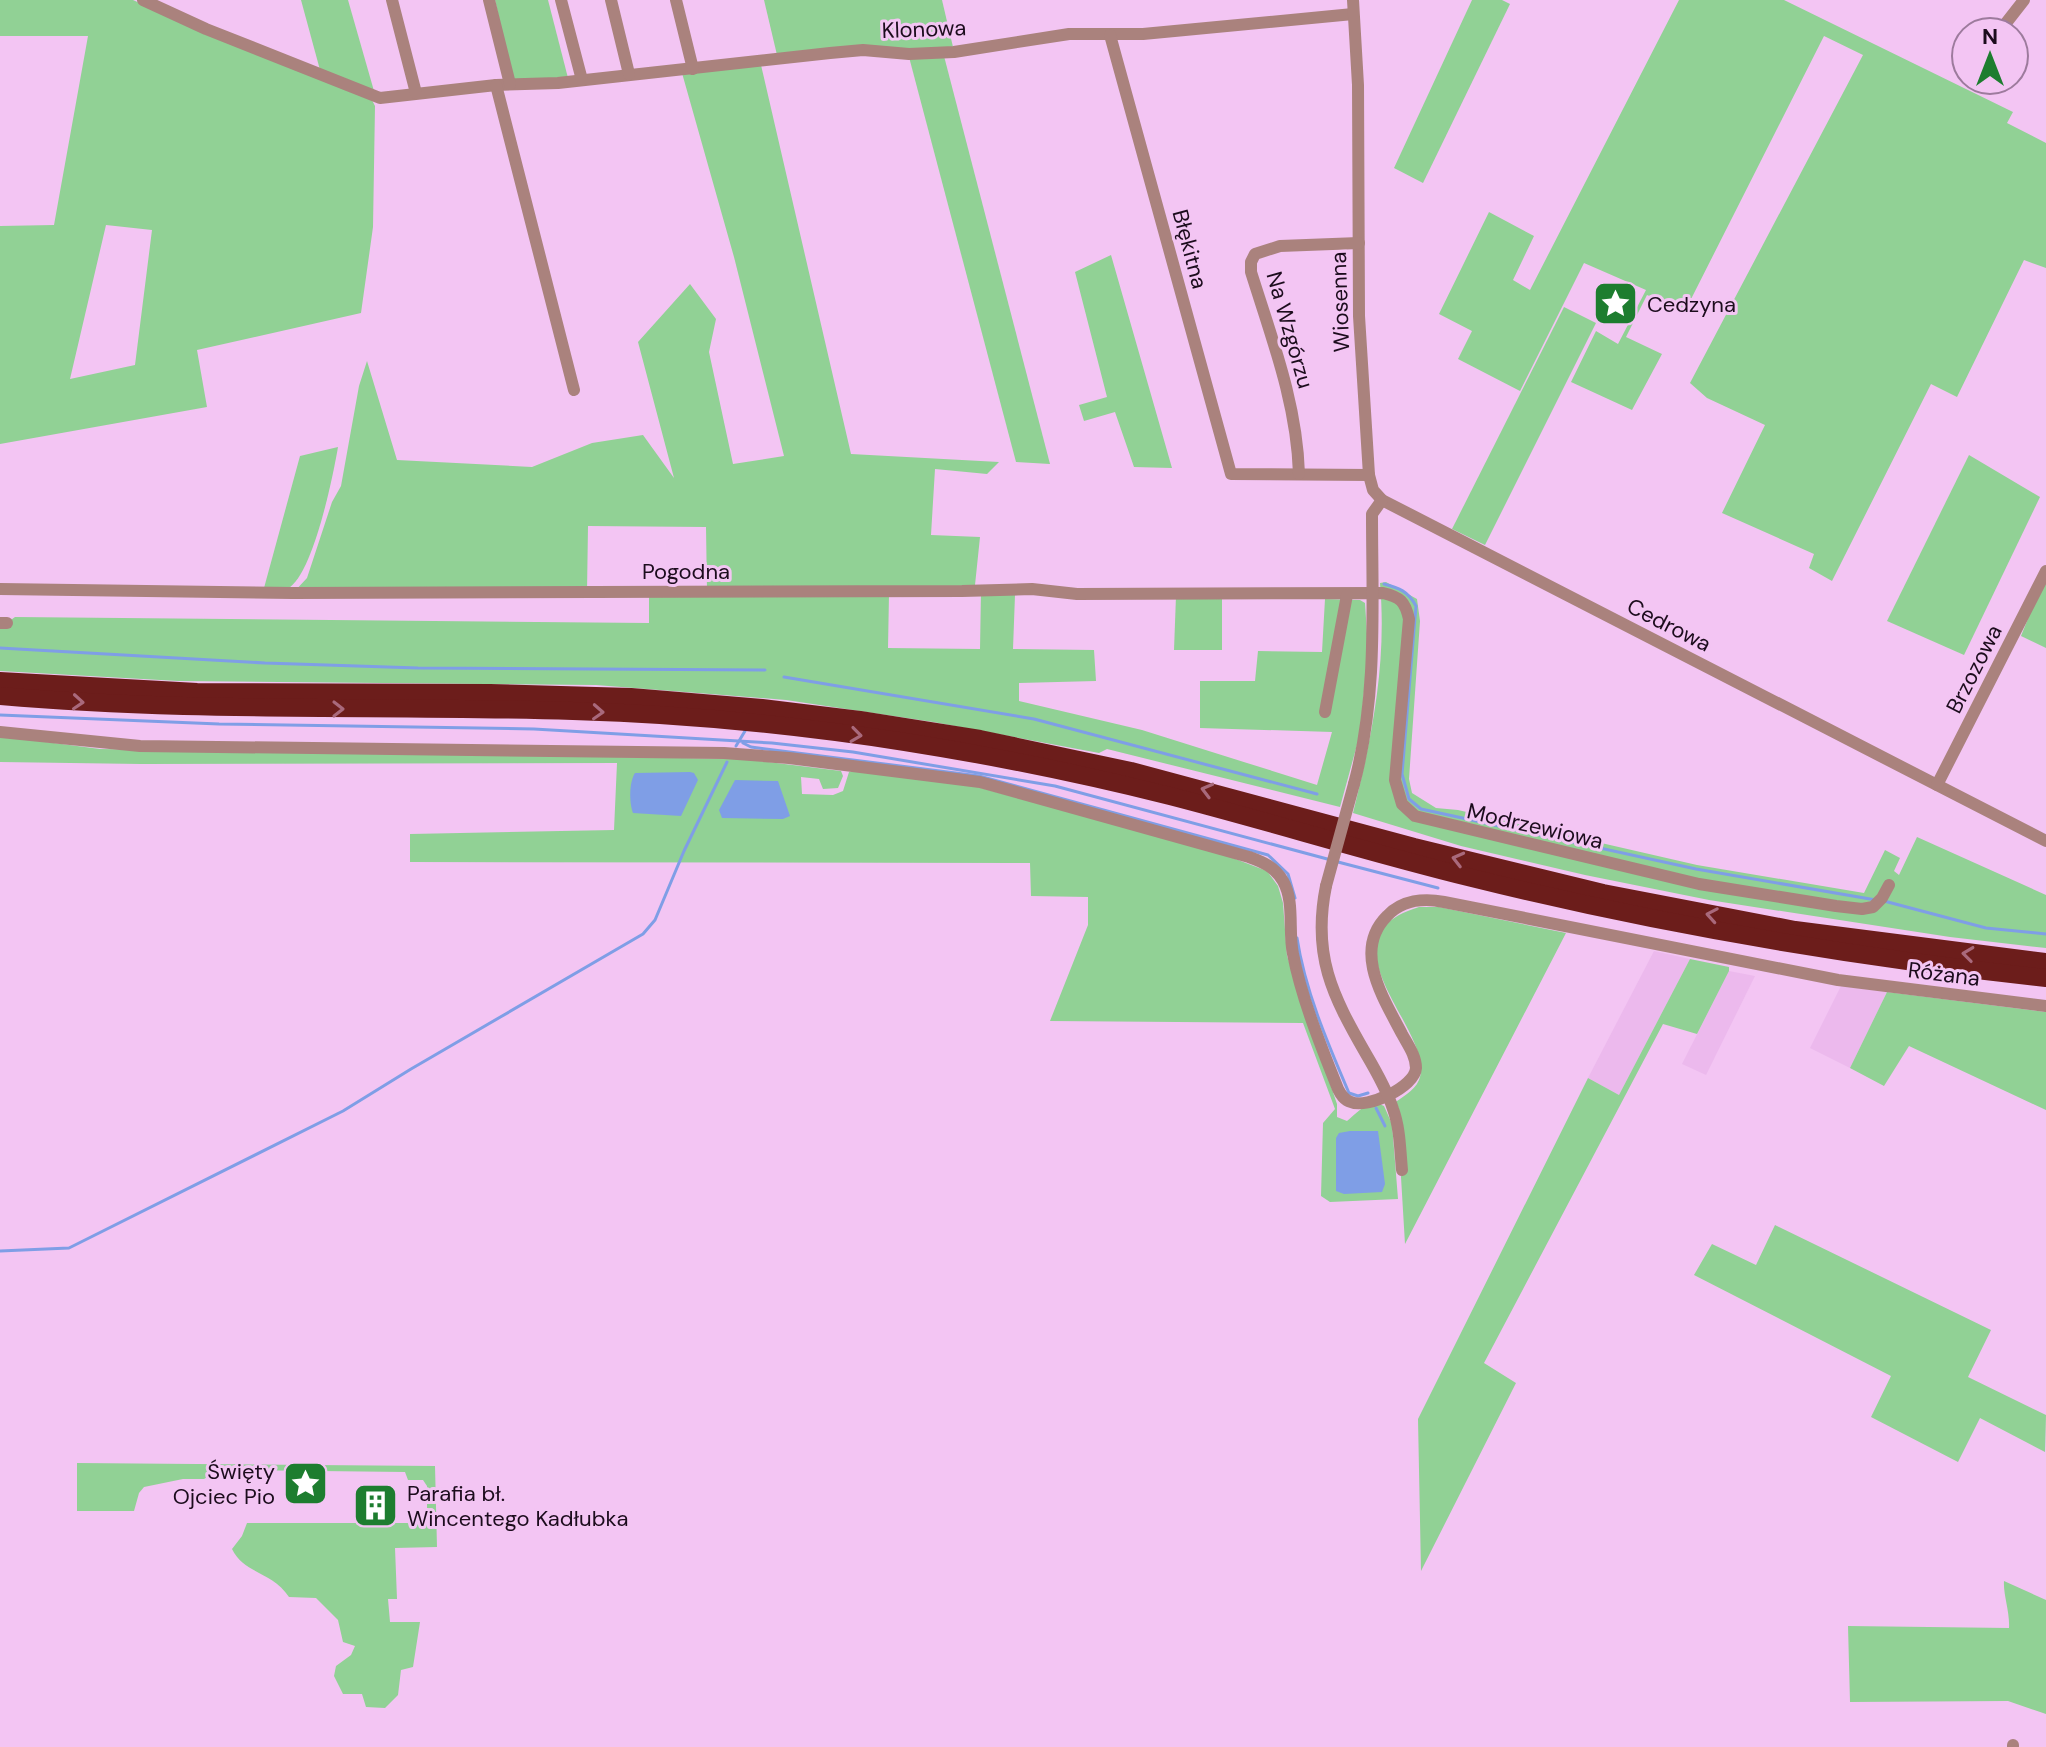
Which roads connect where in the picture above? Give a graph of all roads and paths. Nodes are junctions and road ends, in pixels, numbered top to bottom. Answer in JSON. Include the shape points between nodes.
{"nodes":[{"id":1,"x":143,"y":0,"type":"edge"},
{"id":2,"x":392,"y":0,"type":"edge"},
{"id":3,"x":489,"y":0,"type":"edge"},
{"id":4,"x":561,"y":0,"type":"edge"},
{"id":5,"x":611,"y":0,"type":"edge"},
{"id":6,"x":676,"y":0,"type":"edge"},
{"id":7,"x":2024,"y":0,"type":"edge"},
{"id":8,"x":1353,"y":7,"type":"edge"},
{"id":9,"x":2012,"y":16,"type":"edge"},
{"id":10,"x":1110,"y":35,"type":"junction"},
{"id":11,"x":693,"y":69,"type":"junction"},
{"id":12,"x":629,"y":74,"type":"junction"},
{"id":13,"x":582,"y":80,"type":"junction"},
{"id":14,"x":510,"y":84,"type":"junction"},
{"id":15,"x":496,"y":85,"type":"junction"},
{"id":16,"x":416,"y":93,"type":"junction"},
{"id":17,"x":1359,"y":243,"type":"junction"},
{"id":18,"x":574,"y":390,"type":"dead end"},
{"id":19,"x":1299,"y":474,"type":"junction"},
{"id":20,"x":1369,"y":475,"type":"junction"},
{"id":21,"x":1382,"y":500,"type":"junction"},
{"id":22,"x":2046,"y":571,"type":"edge"},
{"id":23,"x":0,"y":589,"type":"edge"},
{"id":24,"x":1372,"y":594,"type":"junction"},
{"id":25,"x":1347,"y":595,"type":"junction"},
{"id":26,"x":0,"y":681,"type":"edge"},
{"id":27,"x":0,"y":696,"type":"edge"},
{"id":28,"x":1325,"y":712,"type":"dead end"},
{"id":29,"x":0,"y":732,"type":"edge"},
{"id":30,"x":1937,"y":785,"type":"junction"},
{"id":31,"x":2046,"y":841,"type":"edge"},
{"id":32,"x":1889,"y":885,"type":"dead end"},
{"id":33,"x":2046,"y":962,"type":"edge"},
{"id":34,"x":2046,"y":978,"type":"edge"},
{"id":35,"x":2046,"y":1006,"type":"edge"},
{"id":36,"x":1387,"y":1094,"type":"junction"},
{"id":37,"x":1402,"y":1170,"type":"dead end"}],
"edges":[{"from":1,"to":16,"type":"street","name":"Klonowa","via":[[380,98]]},
{"from":2,"to":16,"type":"street"},
{"from":3,"to":14,"type":"street"},
{"from":4,"to":13,"type":"street"},
{"from":5,"to":12,"type":"street"},
{"from":6,"to":11,"type":"street"},
{"from":7,"to":9,"type":"street"},
{"from":8,"to":10,"type":"street","name":"Klonowa"},
{"from":8,"to":17,"type":"street","name":"Wiosenna"},
{"from":10,"to":11,"type":"street","name":"Klonowa","via":[[1069,34],[954,52],[863,50]]},
{"from":10,"to":19,"type":"street","name":"Błękitna","via":[[1231,474]]},
{"from":11,"to":12,"type":"street","name":"Klonowa"},
{"from":12,"to":13,"type":"street","name":"Klonowa"},
{"from":13,"to":14,"type":"street","name":"Klonowa"},
{"from":14,"to":15,"type":"street","name":"Klonowa"},
{"from":15,"to":16,"type":"street","name":"Klonowa"},
{"from":15,"to":18,"type":"street"},
{"from":17,"to":19,"type":"street","name":"Na Wzgórzu","via":[[1280,246],[1255,254],[1251,262],[1293,415]]},
{"from":17,"to":20,"type":"street","name":"Wiosenna"},
{"from":19,"to":20,"type":"street"},
{"from":20,"to":21,"type":"street","name":"Wiosenna"},
{"from":21,"to":24,"type":"street","via":[[1372,514]]},
{"from":21,"to":30,"type":"street","name":"Cedrowa"},
{"from":22,"to":30,"type":"street","name":"Brzozowa"},
{"from":23,"to":25,"type":"street","name":"Pogodna","via":[[1032,589],[1077,594]]},
{"from":24,"to":25,"type":"street","name":"Pogodna"},
{"from":24,"to":32,"type":"street","name":"Modrzewiowa","via":[[1397,596],[1407,607],[1395,780],[1402,804],[1415,816],[1699,884],[1862,909],[1880,901]]},
{"from":24,"to":36,"type":"street","bridge":true,"via":[[1372,690],[1366,734],[1320,927],[1327,976]]},
{"from":25,"to":28,"type":"street"},
{"from":33,"to":26,"type":"highway","one_way":true,"via":[[1795,930],[1603,893],[1131,771],[1010,744],[860,720],[631,697],[197,692]]},
{"from":27,"to":34,"type":"highway","one_way":true,"via":[[213,708],[577,711],[846,733],[1098,779],[1468,877],[1657,920],[1899,961]]},
{"from":29,"to":36,"type":"street","via":[[140,746],[724,753],[996,785],[1270,866],[1287,890],[1297,972],[1338,1089],[1354,1104]]},
{"from":30,"to":31,"type":"street","name":"Cedrowa"},
{"from":35,"to":36,"type":"street","name":"Różana","via":[[1838,980],[1444,902],[1410,902],[1385,918],[1371,948],[1377,982],[1416,1066],[1409,1083]]},
{"from":36,"to":37,"type":"street","via":[[1398,1127]]}]}
